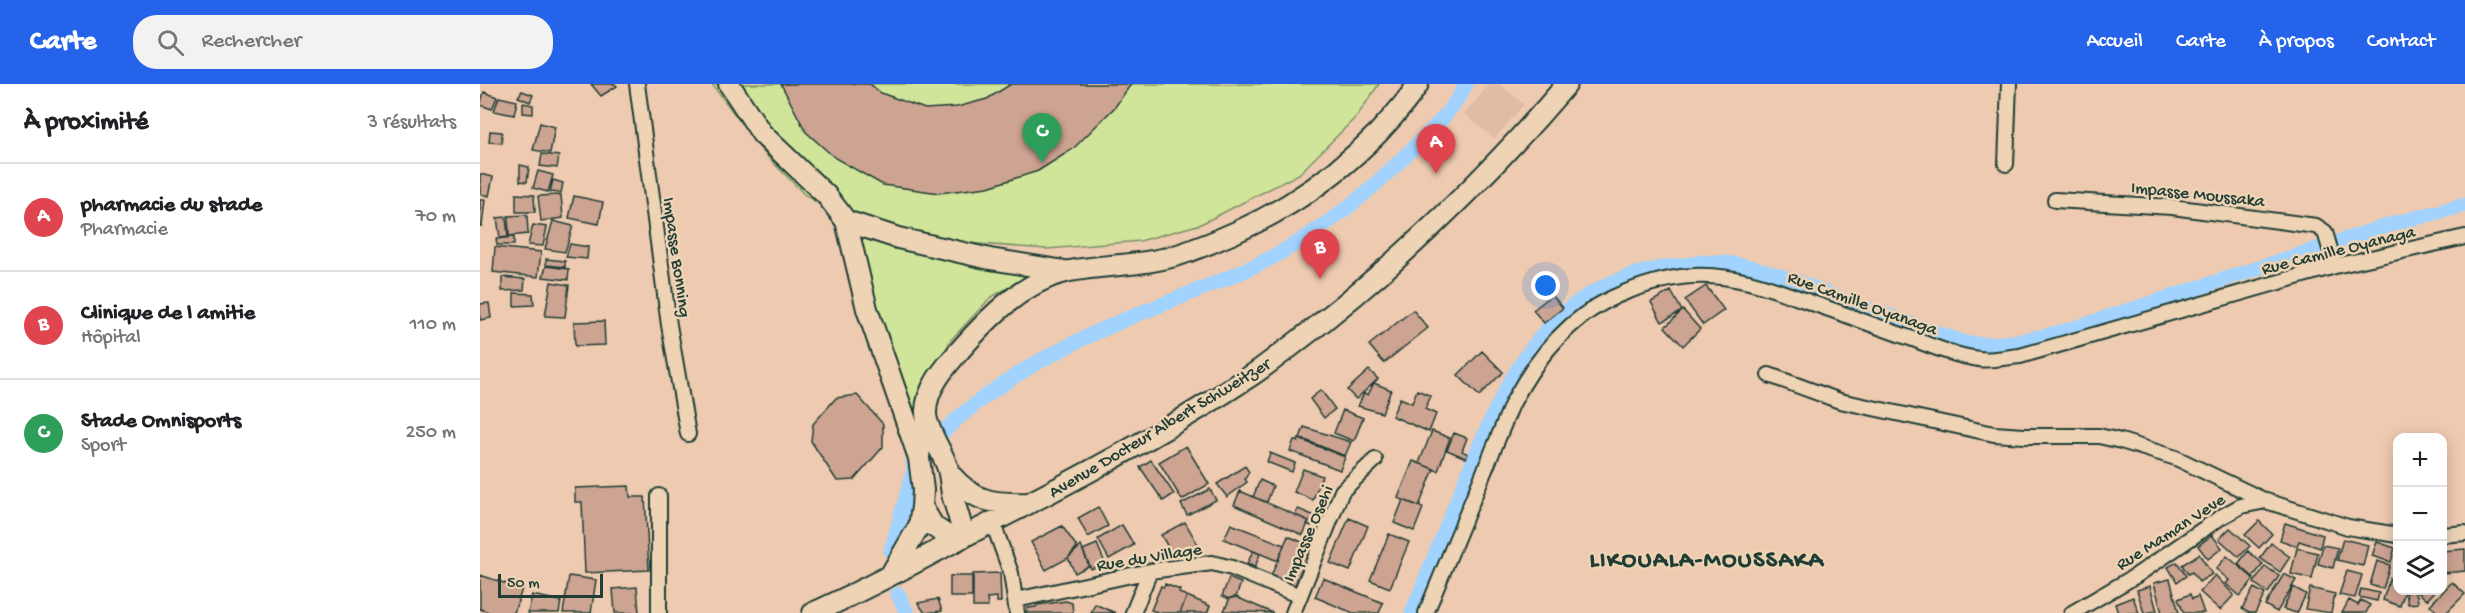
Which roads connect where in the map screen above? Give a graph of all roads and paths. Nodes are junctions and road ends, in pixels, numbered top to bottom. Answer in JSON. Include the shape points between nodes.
{"nodes":[{"id":1,"x":637,"y":84,"type":"edge"},
{"id":2,"x":729,"y":84,"type":"edge"},
{"id":3,"x":1418,"y":84,"type":"edge"},
{"id":4,"x":1567,"y":84,"type":"edge"},
{"id":5,"x":2008,"y":84,"type":"edge"},
{"id":6,"x":2006,"y":164,"type":"dead end"},
{"id":7,"x":2055,"y":200,"type":"dead end"},
{"id":8,"x":846,"y":221,"type":"junction"},
{"id":9,"x":2465,"y":237,"type":"edge"},
{"id":10,"x":2332,"y":254,"type":"junction"},
{"id":11,"x":1069,"y":272,"type":"junction"},
{"id":12,"x":1768,"y":375,"type":"dead end"},
{"id":13,"x":927,"y":421,"type":"junction"},
{"id":14,"x":687,"y":434,"type":"dead end"},
{"id":15,"x":919,"y":458,"type":"junction"},
{"id":16,"x":1375,"y":460,"type":"dead end"},
{"id":17,"x":950,"y":474,"type":"junction"},
{"id":18,"x":658,"y":496,"type":"dead end"},
{"id":19,"x":2266,"y":501,"type":"junction"},
{"id":20,"x":1030,"y":503,"type":"junction"},
{"id":21,"x":922,"y":507,"type":"junction"},
{"id":22,"x":993,"y":523,"type":"junction"},
{"id":23,"x":2465,"y":533,"type":"edge"},
{"id":24,"x":2393,"y":534,"type":"edge"},
{"id":25,"x":2447,"y":535,"type":"edge"},
{"id":26,"x":960,"y":539,"type":"junction"},
{"id":27,"x":1150,"y":571,"type":"junction"},
{"id":28,"x":890,"y":576,"type":"junction"},
{"id":29,"x":1300,"y":596,"type":"junction"},
{"id":30,"x":1017,"y":607,"type":"edge"},
{"id":31,"x":659,"y":613,"type":"edge"},
{"id":32,"x":816,"y":613,"type":"edge"},
{"id":33,"x":1133,"y":613,"type":"edge"},
{"id":34,"x":1293,"y":613,"type":"edge"},
{"id":35,"x":1426,"y":613,"type":"edge"},
{"id":36,"x":2072,"y":613,"type":"edge"}],
"edges":[{"from":1,"to":14,"type":"street","name":"Impasse Bonning"},
{"from":2,"to":8,"type":"main road","via":[[762,134],[827,196]]},
{"from":3,"to":11,"type":"main road","via":[[1396,114],[1330,178],[1267,217],[1167,258]]},
{"from":4,"to":20,"type":"main road","name":"Avenue Docteur Albert Schweitzer","via":[[1516,143],[1412,247],[1331,316],[1250,377]]},
{"from":5,"to":6,"type":"street"},
{"from":7,"to":10,"type":"street","name":"Impasse Moussaka","via":[[2172,207],[2316,226],[2325,232]]},
{"from":8,"to":11,"type":"main road","via":[[990,260]]},
{"from":8,"to":15,"type":"main road","via":[[867,309]]},
{"from":9,"to":10,"type":"street","name":"Rue Camille Oyanaga"},
{"from":10,"to":35,"type":"street","name":"Rue Camille Oyanaga","via":[[2054,348],[1982,360],[1743,280],[1692,275],[1641,286],[1598,306],[1563,332],[1523,382]]},
{"from":11,"to":13,"type":"main road","via":[[1023,291],[977,330],[935,384],[925,411]]},
{"from":12,"to":19,"type":"street","via":[[1840,400],[1994,434],[2099,436],[2121,441],[2176,458]]},
{"from":13,"to":15,"type":"main road"},
{"from":13,"to":17,"type":"main road"},
{"from":15,"to":21,"type":"main road"},
{"from":16,"to":29,"type":"street","name":"Impasse Osehi","via":[[1342,490]]},
{"from":17,"to":20,"type":"main road","via":[[965,491],[980,498]]},
{"from":17,"to":26,"type":"main road"},
{"from":18,"to":31,"type":"street"},
{"from":19,"to":24,"type":"street","via":[[2348,527]]},
{"from":19,"to":36,"type":"street","name":"Rue Maman Veve","via":[[2241,506],[2221,517],[2137,575]]},
{"from":20,"to":22,"type":"main road","name":"Avenue Docteur Albert Schweitzer"},
{"from":21,"to":26,"type":"main road","via":[[934,527]]},
{"from":21,"to":28,"type":"main road","via":[[919,526]]},
{"from":22,"to":26,"type":"main road","name":"Avenue Docteur Albert Schweitzer"},
{"from":22,"to":30,"type":"street","via":[[1011,573]]},
{"from":23,"to":25,"type":"street"},
{"from":26,"to":28,"type":"main road","name":"Avenue Docteur Albert Schweitzer"},
{"from":27,"to":29,"type":"street","name":"Rue du Village","via":[[1212,563]]},
{"from":27,"to":30,"type":"street","name":"Rue du Village"},
{"from":27,"to":33,"type":"street"},
{"from":28,"to":32,"type":"main road","name":"Avenue Docteur Albert Schweitzer"},
{"from":29,"to":34,"type":"street"}]}
